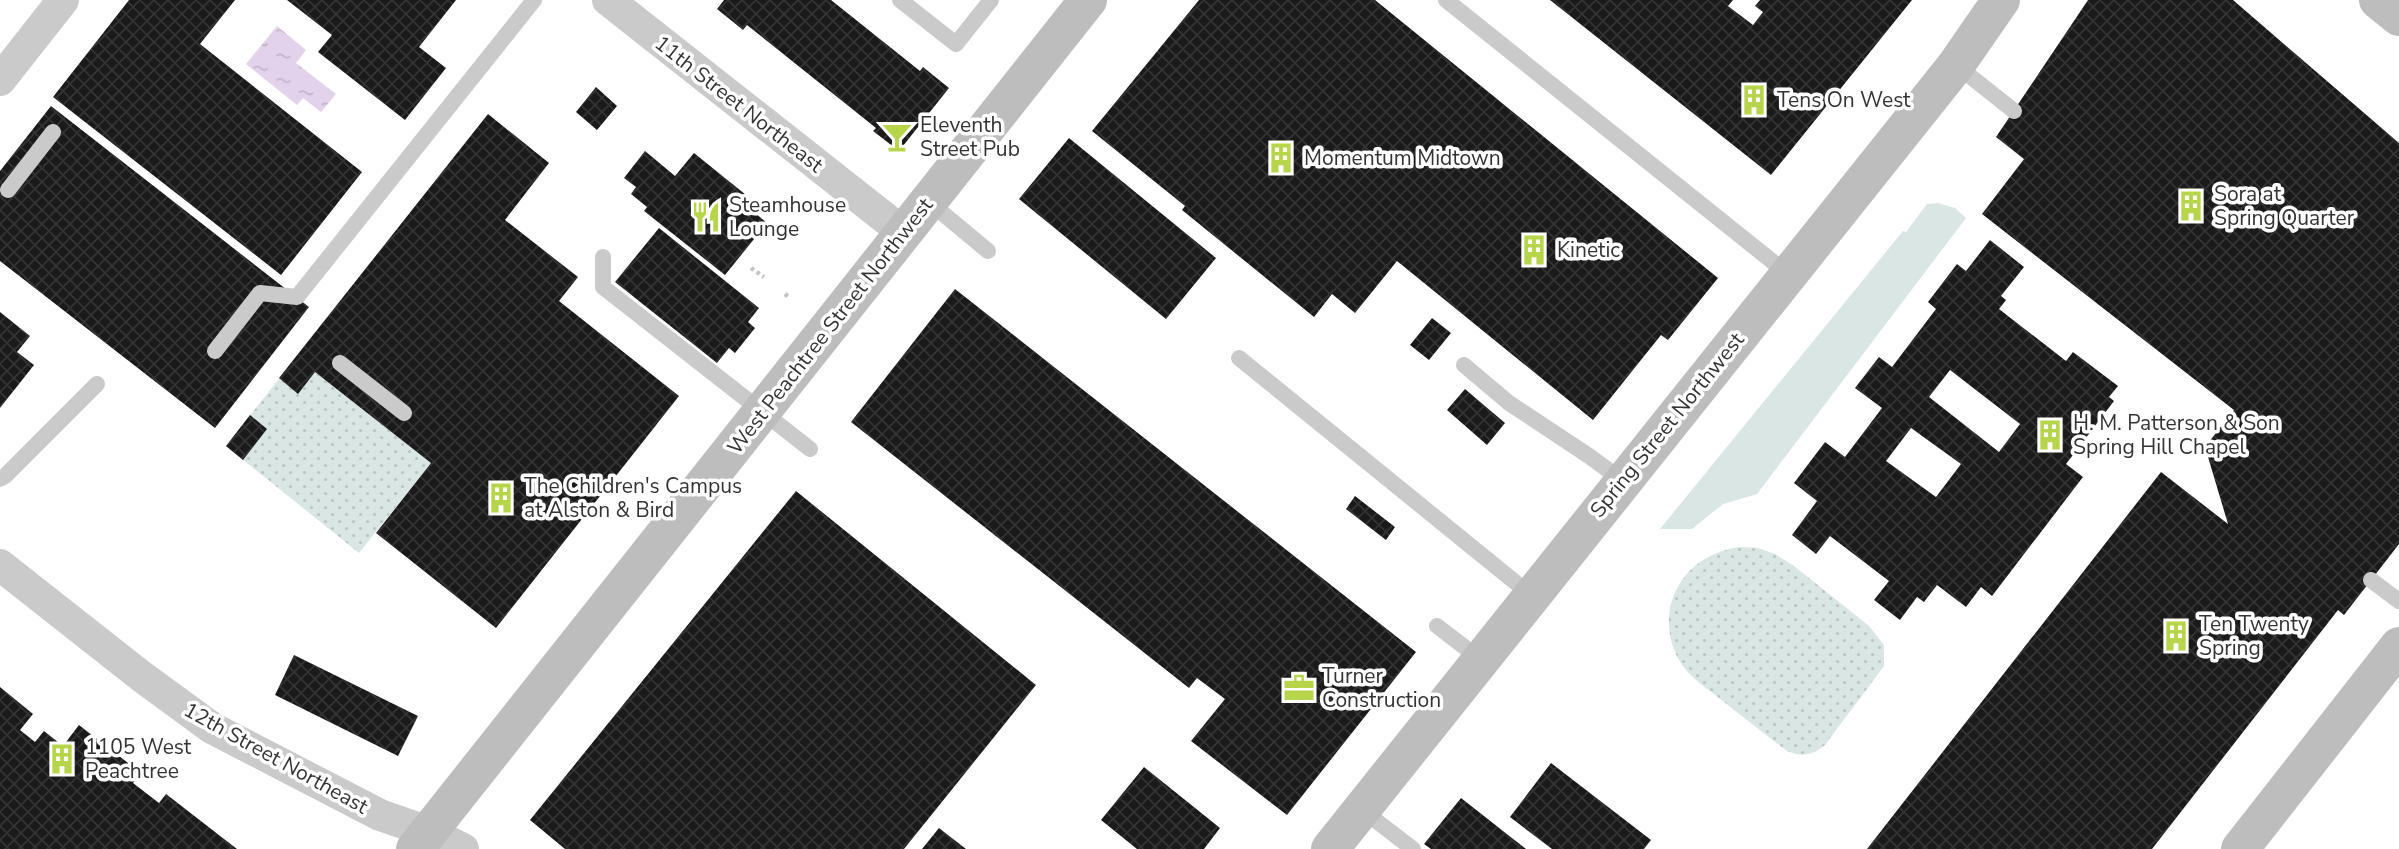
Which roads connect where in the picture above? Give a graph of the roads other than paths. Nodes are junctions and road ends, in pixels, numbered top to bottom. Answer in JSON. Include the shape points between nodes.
{"nodes":[{"id":1,"x":63,"y":0,"type":"edge"},
{"id":2,"x":534,"y":0,"type":"edge"},
{"id":3,"x":608,"y":0,"type":"edge"},
{"id":4,"x":900,"y":0,"type":"edge"},
{"id":5,"x":991,"y":0,"type":"edge"},
{"id":6,"x":1088,"y":0,"type":"edge"},
{"id":7,"x":1446,"y":0,"type":"edge"},
{"id":8,"x":2001,"y":0,"type":"edge"},
{"id":9,"x":2378,"y":0,"type":"edge"},
{"id":10,"x":2399,"y":17,"type":"edge"},
{"id":11,"x":1956,"y":65,"type":"junction"},
{"id":12,"x":0,"y":80,"type":"edge"},
{"id":13,"x":2014,"y":111,"type":"dead end"},
{"id":14,"x":53,"y":132,"type":"dead end"},
{"id":15,"x":8,"y":190,"type":"dead end"},
{"id":16,"x":929,"y":202,"type":"junction"},
{"id":17,"x":904,"y":233,"type":"junction"},
{"id":18,"x":988,"y":251,"type":"dead end"},
{"id":19,"x":603,"y":257,"type":"dead end"},
{"id":20,"x":1788,"y":274,"type":"junction"},
{"id":21,"x":215,"y":351,"type":"dead end"},
{"id":22,"x":1239,"y":358,"type":"dead end"},
{"id":23,"x":340,"y":363,"type":"dead end"},
{"id":24,"x":1464,"y":365,"type":"dead end"},
{"id":25,"x":97,"y":384,"type":"dead end"},
{"id":26,"x":762,"y":412,"type":"junction"},
{"id":27,"x":404,"y":413,"type":"dead end"},
{"id":28,"x":810,"y":449,"type":"dead end"},
{"id":29,"x":0,"y":479,"type":"edge"},
{"id":30,"x":1623,"y":481,"type":"junction"},
{"id":31,"x":0,"y":565,"type":"edge"},
{"id":32,"x":2371,"y":580,"type":"dead end"},
{"id":33,"x":1531,"y":595,"type":"junction"},
{"id":34,"x":2399,"y":601,"type":"edge"},
{"id":35,"x":1437,"y":626,"type":"dead end"},
{"id":36,"x":2399,"y":646,"type":"edge"},
{"id":37,"x":1480,"y":659,"type":"junction"},
{"id":38,"x":1361,"y":809,"type":"junction"},
{"id":39,"x":422,"y":840,"type":"edge"},
{"id":40,"x":463,"y":849,"type":"edge"},
{"id":41,"x":1330,"y":849,"type":"edge"},
{"id":42,"x":1413,"y":849,"type":"edge"},
{"id":43,"x":2240,"y":849,"type":"edge"}],
"edges":[{"from":1,"to":12,"type":"street"},
{"from":2,"to":21,"type":"lane","via":[[297,297],[260,293]]},
{"from":3,"to":17,"type":"street","name":"11th Street Northeast"},
{"from":4,"to":5,"type":"lane","via":[[956,44]]},
{"from":6,"to":16,"type":"main road","name":"West Peachtree Street Northwest"},
{"from":7,"to":20,"type":"lane"},
{"from":8,"to":11,"type":"main road","name":"Spring Street Northwest"},
{"from":9,"to":10,"type":"main road"},
{"from":11,"to":13,"type":"lane"},
{"from":11,"to":20,"type":"main road","name":"Spring Street Northwest"},
{"from":14,"to":15,"type":"lane"},
{"from":16,"to":17,"type":"main road","name":"West Peachtree Street Northwest"},
{"from":16,"to":18,"type":"lane"},
{"from":17,"to":26,"type":"main road","name":"West Peachtree Street Northwest"},
{"from":19,"to":26,"type":"lane","via":[[603,287]]},
{"from":20,"to":30,"type":"main road","name":"Spring Street Northwest"},
{"from":22,"to":33,"type":"lane"},
{"from":23,"to":27,"type":"lane"},
{"from":24,"to":30,"type":"lane","via":[[1509,403]]},
{"from":25,"to":29,"type":"lane"},
{"from":26,"to":28,"type":"lane"},
{"from":26,"to":39,"type":"main road","name":"West Peachtree Street Northwest"},
{"from":30,"to":33,"type":"main road","name":"Spring Street Northwest"},
{"from":31,"to":39,"type":"street","name":"12th Street Northeast","via":[[212,728]]},
{"from":32,"to":34,"type":"lane"},
{"from":33,"to":37,"type":"main road","name":"Spring Street Northwest"},
{"from":35,"to":37,"type":"lane"},
{"from":36,"to":43,"type":"main road"},
{"from":37,"to":38,"type":"main road","name":"Spring Street Northwest"},
{"from":38,"to":41,"type":"main road","name":"Spring Street Northwest"},
{"from":38,"to":42,"type":"lane"},
{"from":39,"to":40,"type":"street","name":"12th Street Northeast"}]}
